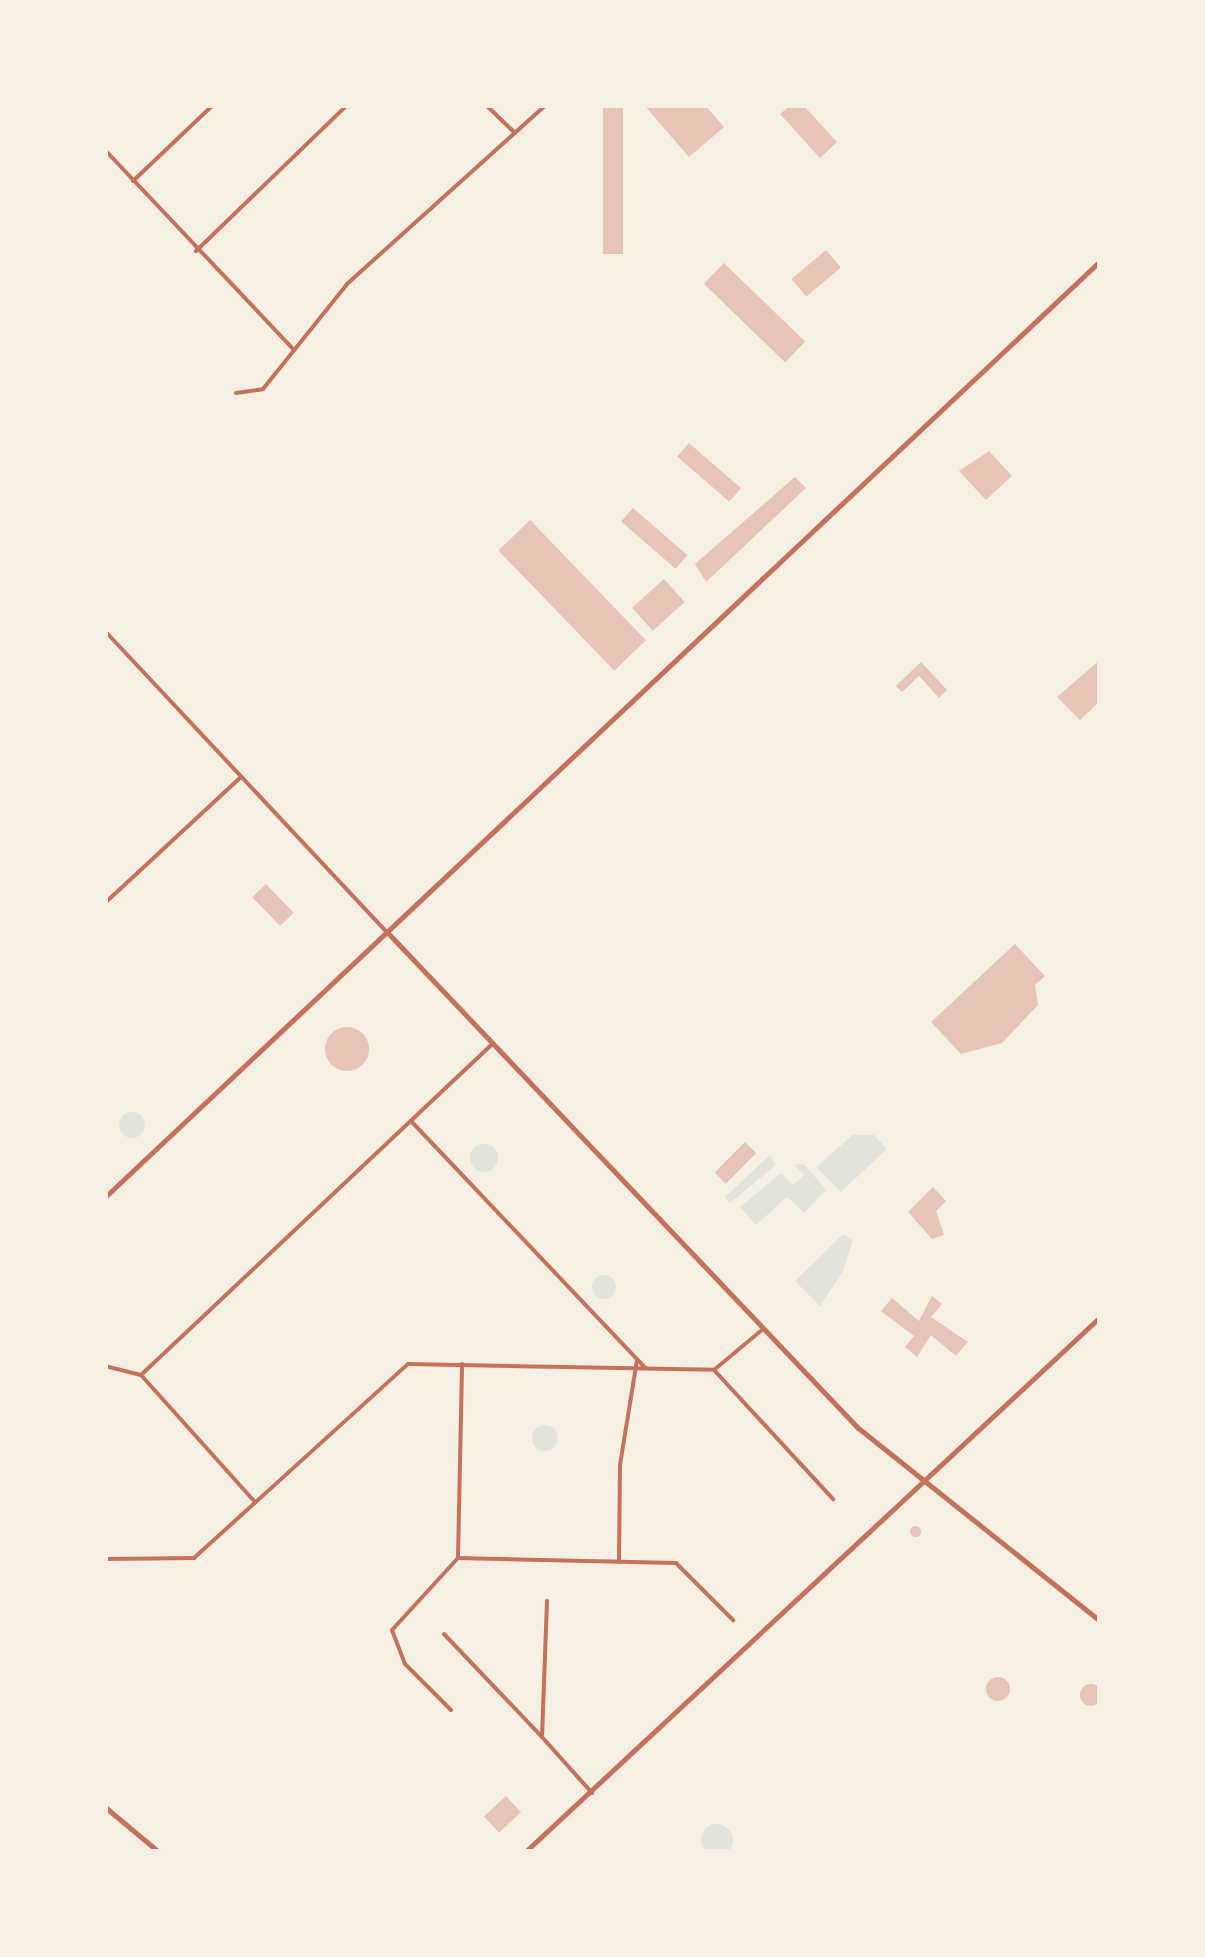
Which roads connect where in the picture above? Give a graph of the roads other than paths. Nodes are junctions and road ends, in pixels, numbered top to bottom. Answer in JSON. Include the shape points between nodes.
{"nodes":[{"id":1,"x":213,"y":105,"type":"edge"},
{"id":2,"x":347,"y":105,"type":"edge"},
{"id":3,"x":486,"y":105,"type":"edge"},
{"id":4,"x":546,"y":105,"type":"edge"},
{"id":5,"x":515,"y":133,"type":"junction"},
{"id":6,"x":105,"y":150,"type":"edge"},
{"id":7,"x":133,"y":180,"type":"junction"},
{"id":8,"x":196,"y":252,"type":"junction"},
{"id":9,"x":1100,"y":261,"type":"edge"},
{"id":10,"x":294,"y":351,"type":"junction"},
{"id":11,"x":236,"y":393,"type":"dead end"},
{"id":12,"x":105,"y":631,"type":"edge"},
{"id":13,"x":241,"y":776,"type":"junction"},
{"id":14,"x":105,"y":903,"type":"edge"},
{"id":15,"x":387,"y":932,"type":"junction"},
{"id":16,"x":493,"y":1043,"type":"junction"},
{"id":17,"x":411,"y":1121,"type":"junction"},
{"id":18,"x":105,"y":1197,"type":"edge"},
{"id":19,"x":1100,"y":1317,"type":"edge"},
{"id":20,"x":763,"y":1329,"type":"junction"},
{"id":21,"x":638,"y":1360,"type":"junction"},
{"id":22,"x":462,"y":1364,"type":"junction"},
{"id":23,"x":105,"y":1366,"type":"edge"},
{"id":24,"x":631,"y":1368,"type":"junction"},
{"id":25,"x":646,"y":1368,"type":"junction"},
{"id":26,"x":714,"y":1370,"type":"junction"},
{"id":27,"x":142,"y":1375,"type":"junction"},
{"id":28,"x":928,"y":1481,"type":"junction"},
{"id":29,"x":833,"y":1498,"type":"dead end"},
{"id":30,"x":256,"y":1503,"type":"junction"},
{"id":31,"x":458,"y":1558,"type":"junction"},
{"id":32,"x":105,"y":1559,"type":"edge"},
{"id":33,"x":620,"y":1562,"type":"junction"},
{"id":34,"x":546,"y":1602,"type":"dead end"},
{"id":35,"x":734,"y":1620,"type":"dead end"},
{"id":36,"x":1100,"y":1622,"type":"edge"},
{"id":37,"x":444,"y":1634,"type":"dead end"},
{"id":38,"x":450,"y":1710,"type":"dead end"},
{"id":39,"x":542,"y":1737,"type":"junction"},
{"id":40,"x":592,"y":1794,"type":"junction"},
{"id":41,"x":105,"y":1808,"type":"edge"},
{"id":42,"x":159,"y":1852,"type":"edge"},
{"id":43,"x":525,"y":1852,"type":"edge"}],
"edges":[{"from":1,"to":7,"type":"street"},
{"from":2,"to":8,"type":"street"},
{"from":3,"to":5,"type":"street"},
{"from":4,"to":5,"type":"street"},
{"from":5,"to":10,"type":"street","via":[[346,284]]},
{"from":6,"to":7,"type":"street"},
{"from":7,"to":8,"type":"street"},
{"from":8,"to":10,"type":"street"},
{"from":9,"to":15,"type":"street"},
{"from":10,"to":11,"type":"street","via":[[263,389]]},
{"from":12,"to":13,"type":"street"},
{"from":13,"to":14,"type":"street"},
{"from":13,"to":15,"type":"street"},
{"from":15,"to":16,"type":"street"},
{"from":15,"to":18,"type":"street"},
{"from":16,"to":17,"type":"street"},
{"from":16,"to":20,"type":"street"},
{"from":17,"to":21,"type":"street"},
{"from":17,"to":27,"type":"street"},
{"from":19,"to":28,"type":"street"},
{"from":20,"to":26,"type":"street"},
{"from":20,"to":28,"type":"street","via":[[871,1441]]},
{"from":21,"to":24,"type":"street"},
{"from":21,"to":25,"type":"street"},
{"from":22,"to":24,"type":"street"},
{"from":22,"to":30,"type":"street","via":[[399,1367]]},
{"from":22,"to":31,"type":"street"},
{"from":23,"to":27,"type":"street"},
{"from":24,"to":25,"type":"street"},
{"from":24,"to":33,"type":"street"},
{"from":25,"to":26,"type":"street"},
{"from":26,"to":29,"type":"street"},
{"from":27,"to":30,"type":"street"},
{"from":28,"to":36,"type":"street"},
{"from":28,"to":40,"type":"street"},
{"from":30,"to":32,"type":"street","via":[[187,1562]]},
{"from":31,"to":33,"type":"street"},
{"from":31,"to":38,"type":"street","via":[[392,1630],[406,1664]]},
{"from":33,"to":35,"type":"street","via":[[681,1565]]},
{"from":34,"to":39,"type":"street"},
{"from":37,"to":39,"type":"street"},
{"from":39,"to":40,"type":"street"},
{"from":40,"to":43,"type":"street"},
{"from":41,"to":42,"type":"street"}]}
